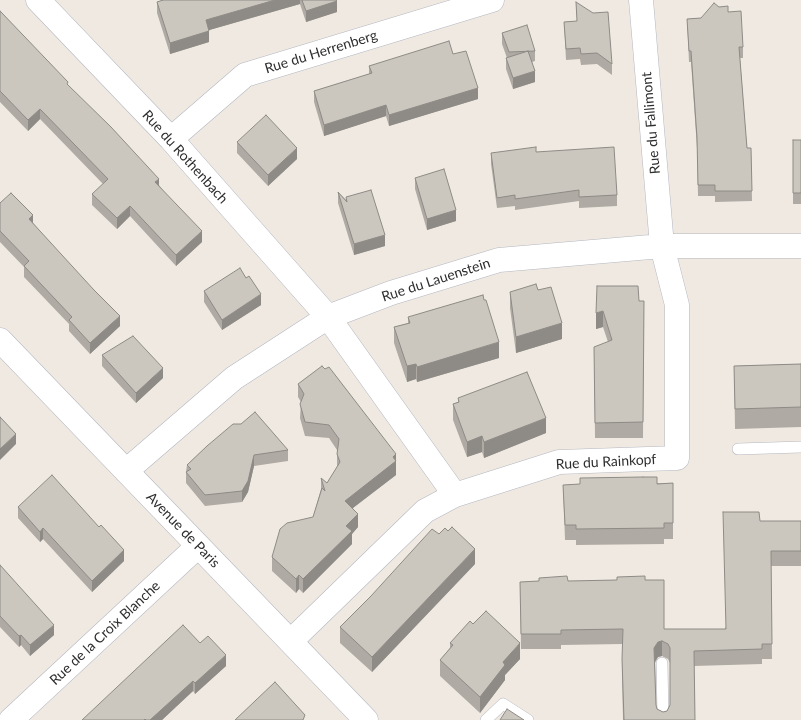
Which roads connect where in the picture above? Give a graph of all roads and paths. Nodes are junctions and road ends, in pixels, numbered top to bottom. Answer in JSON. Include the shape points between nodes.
{"nodes":[{"id":1,"x":38,"y":0,"type":"edge"},
{"id":2,"x":492,"y":0,"type":"edge"},
{"id":3,"x":641,"y":0,"type":"edge"},
{"id":4,"x":171,"y":139,"type":"junction"},
{"id":5,"x":662,"y":246,"type":"junction"},
{"id":6,"x":801,"y":246,"type":"edge"},
{"id":7,"x":328,"y":317,"type":"junction"},
{"id":8,"x":0,"y":340,"type":"edge"},
{"id":9,"x":801,"y":447,"type":"edge"},
{"id":10,"x":738,"y":449,"type":"dead end"},
{"id":11,"x":126,"y":471,"type":"junction"},
{"id":12,"x":455,"y":495,"type":"junction"},
{"id":13,"x":198,"y":546,"type":"junction"},
{"id":14,"x":291,"y":641,"type":"junction"},
{"id":15,"x":662,"y":663,"type":"dead end"},
{"id":16,"x":12,"y":720,"type":"edge"},
{"id":17,"x":364,"y":720,"type":"edge"},
{"id":18,"x":486,"y":720,"type":"edge"},
{"id":19,"x":528,"y":720,"type":"edge"},
{"id":20,"x":663,"y":720,"type":"edge"}],
"edges":[{"from":1,"to":4,"type":"street","name":"Rue du Rothenbach"},
{"from":2,"to":4,"type":"street","name":"Rue du Herrenberg","via":[[245,75]]},
{"from":3,"to":5,"type":"street","name":"Rue du Fallimont"},
{"from":4,"to":7,"type":"street","name":"Rue du Rothenbach"},
{"from":5,"to":6,"type":"street","name":"Rue du Lauenstein"},
{"from":5,"to":7,"type":"street","name":"Rue du Lauenstein","via":[[499,260],[391,293]]},
{"from":5,"to":12,"type":"street","name":"Rue du Rainkopf","via":[[677,305],[677,458],[559,462]]},
{"from":7,"to":11,"type":"street","name":"Rue du Lauenstein","via":[[234,378]]},
{"from":7,"to":12,"type":"street","name":"Rue du Rothenbach"},
{"from":8,"to":11,"type":"street","name":"Avenue de Paris"},
{"from":9,"to":10,"type":"lane"},
{"from":11,"to":13,"type":"street","name":"Avenue de Paris"},
{"from":12,"to":14,"type":"street","name":"Rue du Rainkopf","via":[[425,511]]},
{"from":13,"to":14,"type":"street","name":"Avenue de Paris"},
{"from":13,"to":16,"type":"street","name":"Rue de la Croix Blanche"},
{"from":14,"to":17,"type":"street","name":"Avenue de Paris"},
{"from":15,"to":20,"type":"lane"},
{"from":18,"to":19,"type":"lane","via":[[503,704]]}]}
